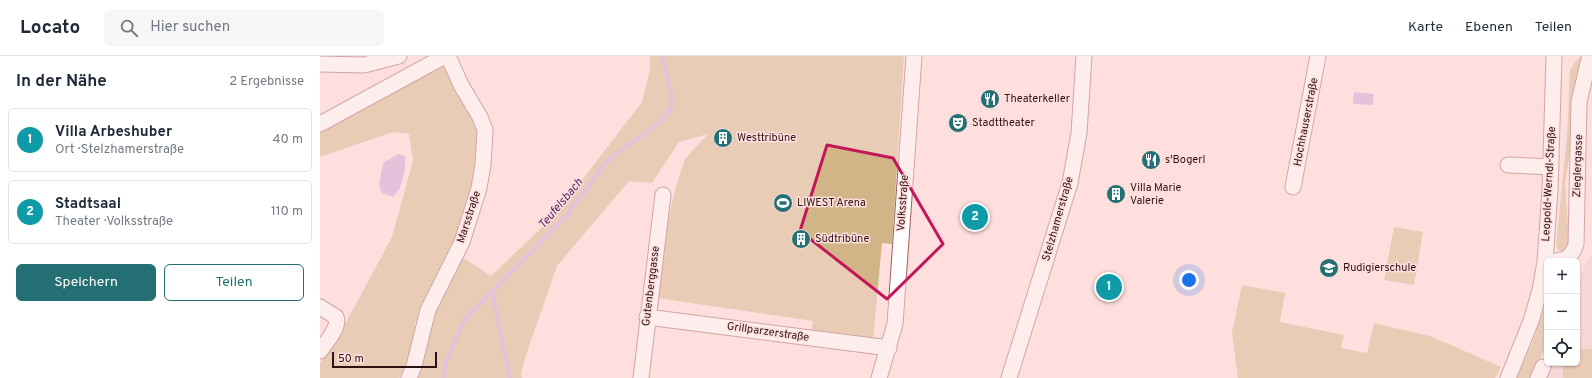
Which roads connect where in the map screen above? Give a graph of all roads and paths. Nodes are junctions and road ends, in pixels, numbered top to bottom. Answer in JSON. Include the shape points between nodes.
{"nodes":[{"id":1,"x":398,"y":56,"type":"edge"},
{"id":2,"x":445,"y":56,"type":"edge"},
{"id":3,"x":448,"y":56,"type":"edge"},
{"id":4,"x":914,"y":56,"type":"edge"},
{"id":5,"x":1084,"y":56,"type":"edge"},
{"id":6,"x":1318,"y":56,"type":"edge"},
{"id":7,"x":1554,"y":56,"type":"edge"},
{"id":8,"x":1589,"y":59,"type":"dead end"},
{"id":9,"x":320,"y":64,"type":"edge"},
{"id":10,"x":320,"y":124,"type":"edge"},
{"id":11,"x":1508,"y":165,"type":"dead end"},
{"id":12,"x":1551,"y":167,"type":"junction"},
{"id":13,"x":1293,"y":187,"type":"dead end"},
{"id":14,"x":663,"y":195,"type":"dead end"},
{"id":15,"x":1549,"y":258,"type":"edge"},
{"id":16,"x":1568,"y":258,"type":"edge"},
{"id":17,"x":1544,"y":278,"type":"edge"},
{"id":18,"x":320,"y":306,"type":"edge"},
{"id":19,"x":647,"y":317,"type":"junction"},
{"id":20,"x":889,"y":348,"type":"junction"},
{"id":21,"x":320,"y":351,"type":"edge"},
{"id":22,"x":409,"y":378,"type":"edge"},
{"id":23,"x":641,"y":378,"type":"edge"},
{"id":24,"x":879,"y":378,"type":"edge"},
{"id":25,"x":1009,"y":378,"type":"edge"},
{"id":26,"x":1508,"y":378,"type":"edge"}],
"edges":[{"from":1,"to":9,"type":"street","via":[[364,65]]},
{"from":2,"to":10,"type":"street"},
{"from":3,"to":22,"type":"street","name":"Marsstraße","via":[[485,130],[484,165],[462,242],[428,310]]},
{"from":4,"to":20,"type":"street","name":"Volksstraße","via":[[895,324]]},
{"from":5,"to":25,"type":"street","name":"Stelzhamerstraße","via":[[1078,133],[1070,183]]},
{"from":6,"to":13,"type":"street","name":"Hochhauserstraße"},
{"from":7,"to":12,"type":"street","name":"Leopold-Werndl-Straße"},
{"from":8,"to":16,"type":"street","name":"Zieglergasse","via":[[1579,102],[1576,244],[1574,252]]},
{"from":11,"to":12,"type":"street"},
{"from":12,"to":15,"type":"street","name":"Leopold-Werndl-Straße"},
{"from":14,"to":19,"type":"street","name":"Gutenberggasse"},
{"from":17,"to":26,"type":"street","name":"Leopold-Werndl-Straße","via":[[1531,321]]},
{"from":18,"to":21,"type":"street","via":[[338,321]]},
{"from":19,"to":20,"type":"street","name":"Grillparzerstraße"},
{"from":19,"to":23,"type":"street","name":"Gutenberggasse"},
{"from":20,"to":24,"type":"street","name":"Volksstraße"}]}
